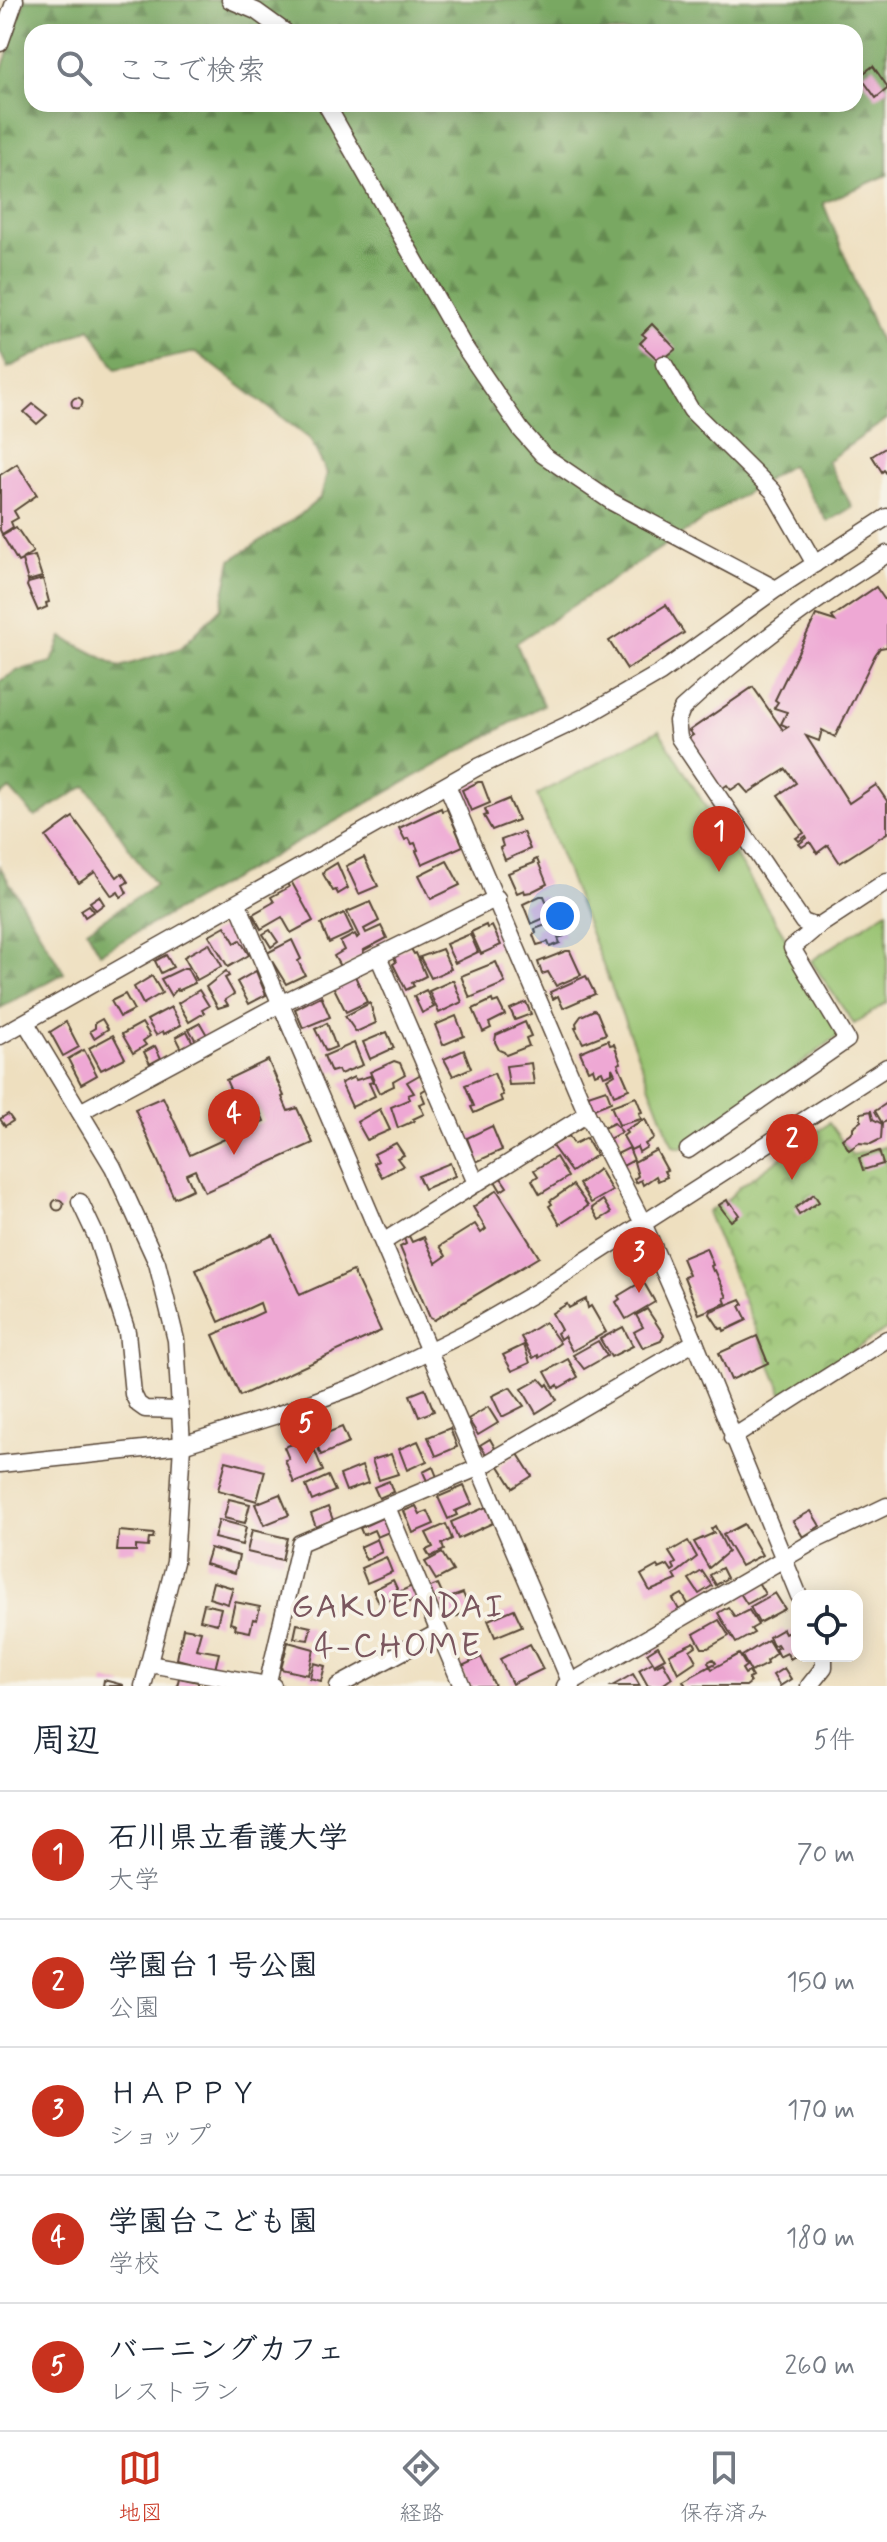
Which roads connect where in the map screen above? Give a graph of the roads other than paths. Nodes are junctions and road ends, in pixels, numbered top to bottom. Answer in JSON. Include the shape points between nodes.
{"nodes":[{"id":1,"x":15,"y":0,"type":"edge"},
{"id":2,"x":230,"y":0,"type":"edge"},
{"id":3,"x":274,"y":24,"type":"edge"},
{"id":4,"x":0,"y":43,"type":"edge"},
{"id":5,"x":331,"y":112,"type":"edge"},
{"id":6,"x":664,"y":364,"type":"dead end"},
{"id":7,"x":887,"y":517,"type":"edge"},
{"id":8,"x":887,"y":554,"type":"edge"},
{"id":9,"x":815,"y":564,"type":"junction"},
{"id":10,"x":776,"y":589,"type":"junction"},
{"id":11,"x":447,"y":785,"type":"junction"},
{"id":12,"x":887,"y":881,"type":"edge"},
{"id":13,"x":497,"y":898,"type":"junction"},
{"id":14,"x":238,"y":904,"type":"junction"},
{"id":15,"x":817,"y":927,"type":"junction"},
{"id":16,"x":378,"y":956,"type":"junction"},
{"id":17,"x":280,"y":1004,"type":"junction"},
{"id":18,"x":26,"y":1023,"type":"junction"},
{"id":19,"x":0,"y":1036,"type":"edge"},
{"id":20,"x":887,"y":1067,"type":"edge"},
{"id":21,"x":80,"y":1112,"type":"junction"},
{"id":22,"x":587,"y":1114,"type":"junction"},
{"id":23,"x":688,"y":1150,"type":"dead end"},
{"id":24,"x":476,"y":1183,"type":"junction"},
{"id":25,"x":80,"y":1202,"type":"dead end"},
{"id":26,"x":643,"y":1223,"type":"junction"},
{"id":27,"x":383,"y":1242,"type":"junction"},
{"id":28,"x":887,"y":1339,"type":"edge"},
{"id":29,"x":695,"y":1342,"type":"junction"},
{"id":30,"x":430,"y":1351,"type":"junction"},
{"id":31,"x":180,"y":1410,"type":"junction"},
{"id":32,"x":732,"y":1438,"type":"junction"},
{"id":33,"x":182,"y":1445,"type":"junction"},
{"id":34,"x":0,"y":1464,"type":"edge"},
{"id":35,"x":480,"y":1467,"type":"junction"},
{"id":36,"x":887,"y":1506,"type":"edge"},
{"id":37,"x":387,"y":1507,"type":"junction"},
{"id":38,"x":784,"y":1561,"type":"junction"},
{"id":39,"x":796,"y":1590,"type":"edge"},
{"id":40,"x":439,"y":1632,"type":"junction"},
{"id":41,"x":824,"y":1662,"type":"edge"},
{"id":42,"x":150,"y":1664,"type":"junction"},
{"id":43,"x":569,"y":1685,"type":"edge"},
{"id":44,"x":143,"y":1686,"type":"edge"},
{"id":45,"x":269,"y":1686,"type":"edge"},
{"id":46,"x":338,"y":1686,"type":"edge"},
{"id":47,"x":462,"y":1686,"type":"edge"},
{"id":48,"x":809,"y":1686,"type":"edge"}],
"edges":[{"from":1,"to":4,"type":"street"},
{"from":2,"to":3,"type":"street"},
{"from":5,"to":10,"type":"street","via":[[463,345],[543,455],[612,502]]},
{"from":6,"to":9,"type":"street","via":[[691,410],[773,491]]},
{"from":7,"to":9,"type":"street"},
{"from":8,"to":15,"type":"street","via":[[749,652],[682,709],[677,721],[679,738],[803,922]]},
{"from":9,"to":10,"type":"street"},
{"from":10,"to":11,"type":"street","via":[[660,673]]},
{"from":11,"to":13,"type":"street"},
{"from":11,"to":14,"type":"street"},
{"from":12,"to":15,"type":"street"},
{"from":13,"to":16,"type":"street"},
{"from":13,"to":22,"type":"street"},
{"from":14,"to":17,"type":"street"},
{"from":14,"to":18,"type":"street"},
{"from":15,"to":23,"type":"street","via":[[792,948],[847,1040]]},
{"from":16,"to":17,"type":"street"},
{"from":16,"to":24,"type":"street"},
{"from":17,"to":21,"type":"street"},
{"from":17,"to":27,"type":"street"},
{"from":18,"to":19,"type":"street"},
{"from":18,"to":21,"type":"street"},
{"from":20,"to":26,"type":"street"},
{"from":21,"to":31,"type":"street","via":[[113,1167],[157,1263],[176,1340]]},
{"from":22,"to":24,"type":"street"},
{"from":22,"to":26,"type":"street"},
{"from":24,"to":27,"type":"street"},
{"from":25,"to":31,"type":"street","via":[[127,1332],[133,1394],[138,1404],[153,1411]]},
{"from":26,"to":29,"type":"street"},
{"from":26,"to":30,"type":"street","via":[[538,1291]]},
{"from":27,"to":30,"type":"street"},
{"from":28,"to":32,"type":"street"},
{"from":29,"to":32,"type":"street"},
{"from":29,"to":35,"type":"street"},
{"from":30,"to":33,"type":"street","via":[[361,1384]]},
{"from":30,"to":35,"type":"street"},
{"from":31,"to":33,"type":"street"},
{"from":32,"to":38,"type":"street"},
{"from":33,"to":34,"type":"street"},
{"from":33,"to":42,"type":"street","via":[[175,1562]]},
{"from":35,"to":37,"type":"street"},
{"from":35,"to":43,"type":"street"},
{"from":36,"to":38,"type":"street"},
{"from":37,"to":40,"type":"street"},
{"from":37,"to":45,"type":"street","via":[[300,1543]]},
{"from":38,"to":39,"type":"street"},
{"from":38,"to":43,"type":"street"},
{"from":40,"to":46,"type":"street"},
{"from":40,"to":47,"type":"street"},
{"from":41,"to":48,"type":"street"},
{"from":42,"to":44,"type":"street"},
{"from":42,"to":45,"type":"street"}]}
